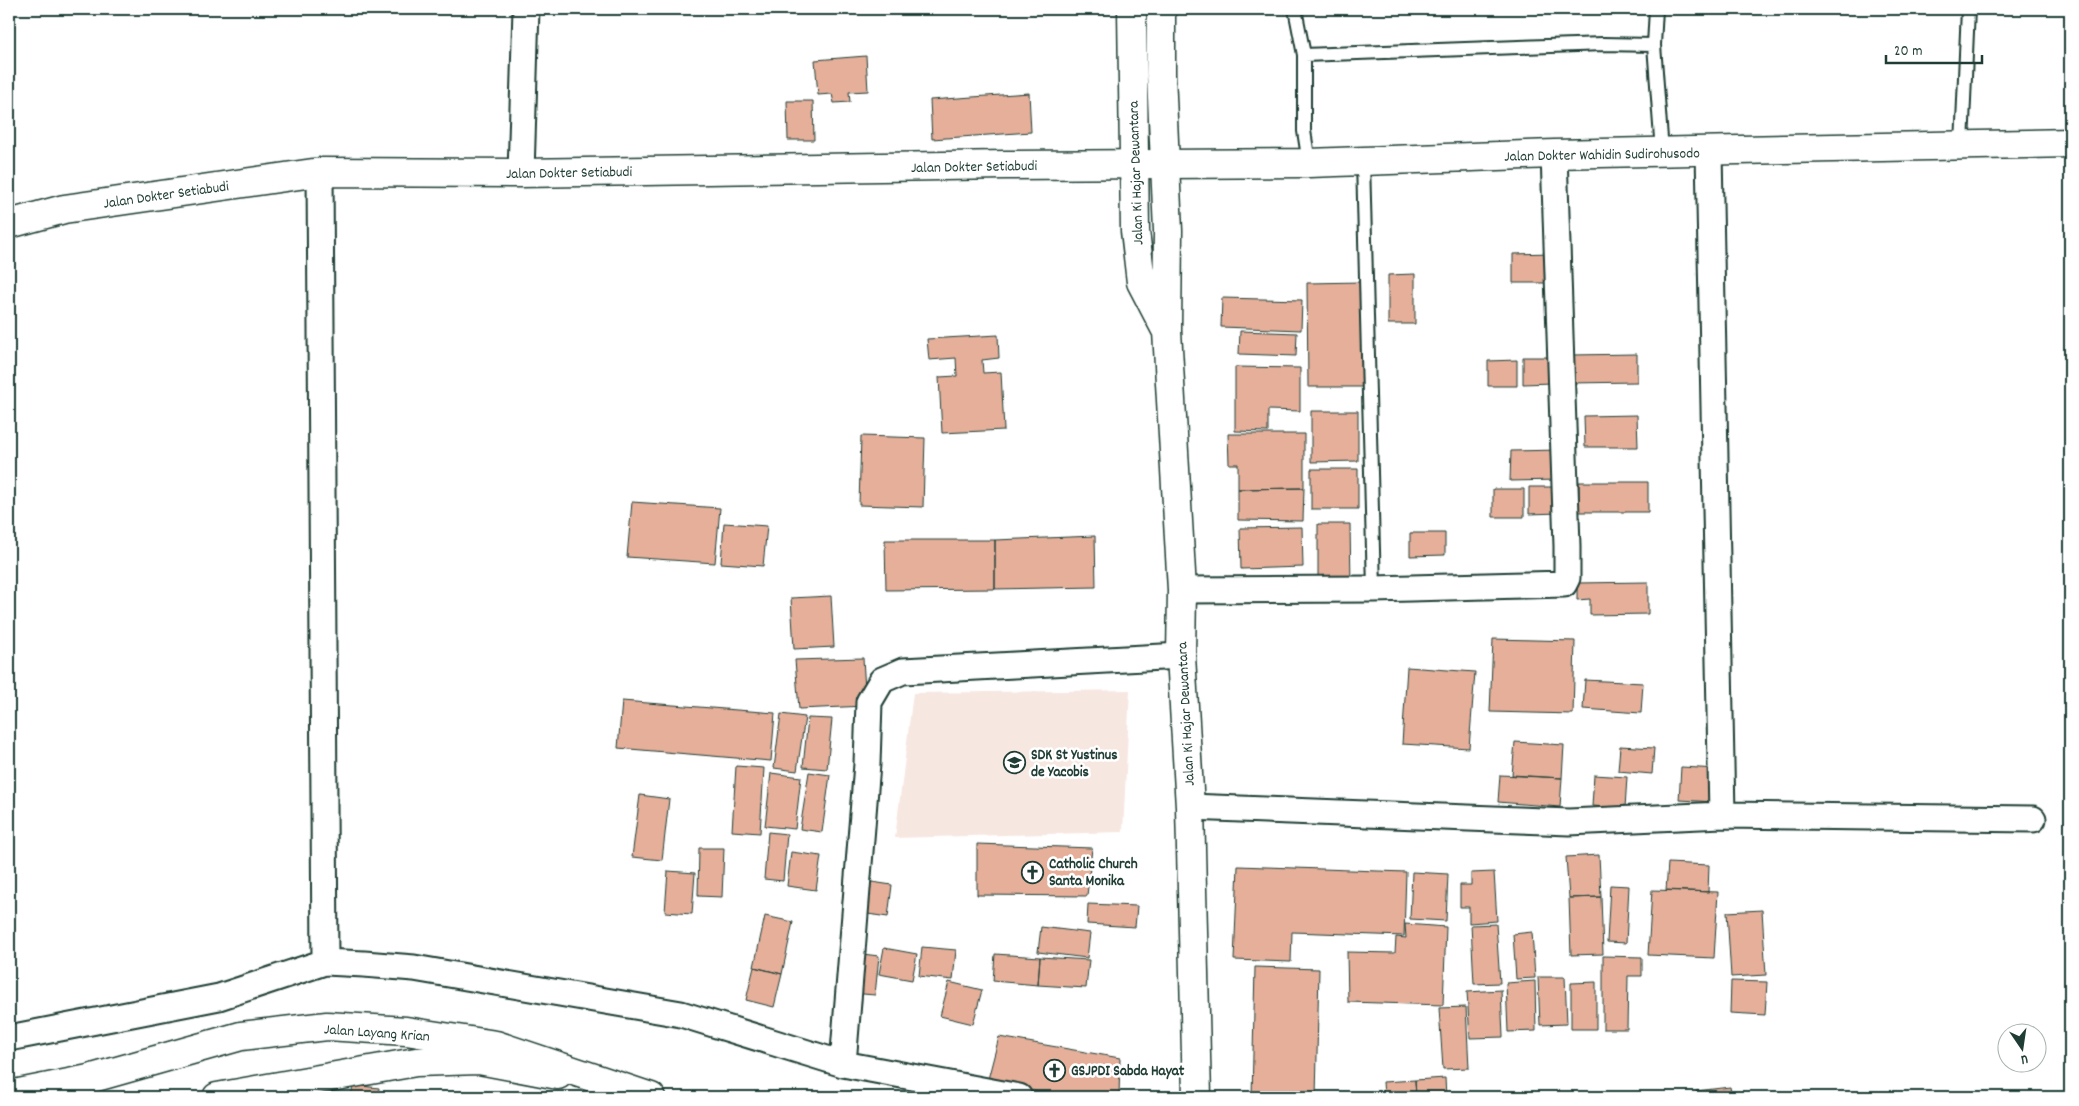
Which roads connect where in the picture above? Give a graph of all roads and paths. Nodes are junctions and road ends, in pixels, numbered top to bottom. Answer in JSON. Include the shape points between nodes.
{"nodes":[{"id":1,"x":526,"y":9,"type":"edge"},
{"id":2,"x":1132,"y":9,"type":"edge"},
{"id":3,"x":1161,"y":9,"type":"edge"},
{"id":4,"x":1295,"y":9,"type":"edge"},
{"id":5,"x":1656,"y":9,"type":"edge"},
{"id":6,"x":1968,"y":9,"type":"edge"},
{"id":7,"x":1654,"y":45,"type":"junction"},
{"id":8,"x":1304,"y":55,"type":"junction"},
{"id":9,"x":2070,"y":143,"type":"edge"},
{"id":10,"x":1962,"y":145,"type":"junction"},
{"id":11,"x":1662,"y":152,"type":"junction"},
{"id":12,"x":1710,"y":152,"type":"junction"},
{"id":13,"x":1554,"y":154,"type":"junction"},
{"id":14,"x":1363,"y":161,"type":"junction"},
{"id":15,"x":1309,"y":163,"type":"junction"},
{"id":16,"x":1166,"y":164,"type":"junction"},
{"id":17,"x":1134,"y":166,"type":"junction"},
{"id":18,"x":320,"y":172,"type":"junction"},
{"id":19,"x":521,"y":173,"type":"junction"},
{"id":20,"x":9,"y":224,"type":"edge"},
{"id":21,"x":1167,"y":331,"type":"junction"},
{"id":22,"x":1374,"y":589,"type":"junction"},
{"id":23,"x":1182,"y":590,"type":"junction"},
{"id":24,"x":1181,"y":656,"type":"junction"},
{"id":25,"x":1190,"y":807,"type":"junction"},
{"id":26,"x":1722,"y":815,"type":"junction"},
{"id":27,"x":2033,"y":819,"type":"dead end"},
{"id":28,"x":325,"y":962,"type":"junction"},
{"id":29,"x":9,"y":1038,"type":"edge"},
{"id":30,"x":844,"y":1064,"type":"junction"},
{"id":31,"x":625,"y":1088,"type":"junction"},
{"id":32,"x":9,"y":1095,"type":"edge"},
{"id":33,"x":217,"y":1097,"type":"edge"},
{"id":34,"x":651,"y":1097,"type":"edge"},
{"id":35,"x":1019,"y":1097,"type":"edge"},
{"id":36,"x":1197,"y":1097,"type":"edge"}],
"edges":[{"from":1,"to":19,"type":"street"},
{"from":2,"to":17,"type":"main road","name":"Jalan Ki Hajar Dewantara"},
{"from":3,"to":16,"type":"main road","name":"Jalan Ki Hajar Dewantara"},
{"from":4,"to":8,"type":"lane"},
{"from":5,"to":7,"type":"lane"},
{"from":6,"to":10,"type":"lane"},
{"from":7,"to":8,"type":"lane"},
{"from":7,"to":11,"type":"lane"},
{"from":8,"to":15,"type":"lane","via":[[1304,131]]},
{"from":9,"to":10,"type":"main road","name":"Jalan Dokter Wahidin Sudirohusodo"},
{"from":10,"to":12,"type":"main road","name":"Jalan Dokter Wahidin Sudirohusodo"},
{"from":11,"to":12,"type":"main road","name":"Jalan Dokter Wahidin Sudirohusodo"},
{"from":11,"to":13,"type":"main road","name":"Jalan Dokter Wahidin Sudirohusodo"},
{"from":12,"to":26,"type":"street"},
{"from":13,"to":14,"type":"main road","name":"Jalan Dokter Wahidin Sudirohusodo"},
{"from":13,"to":22,"type":"street","via":[[1566,582]]},
{"from":14,"to":15,"type":"main road","name":"Jalan Dokter Wahidin Sudirohusodo"},
{"from":14,"to":22,"type":"lane"},
{"from":15,"to":16,"type":"main road","name":"Jalan Dokter Wahidin Sudirohusodo"},
{"from":16,"to":17,"type":"main road","name":"Jalan Dokter Wahidin Sudirohusodo"},
{"from":16,"to":21,"type":"main road","name":"Jalan Ki Hajar Dewantara"},
{"from":17,"to":19,"type":"main road","name":"Jalan Dokter Setiabudi"},
{"from":17,"to":21,"type":"main road","name":"Jalan Ki Hajar Dewantara","via":[[1135,232],[1141,282]]},
{"from":18,"to":19,"type":"main road","name":"Jalan Dokter Setiabudi"},
{"from":18,"to":20,"type":"main road","name":"Jalan Dokter Setiabudi","via":[[64,209]]},
{"from":18,"to":28,"type":"street"},
{"from":21,"to":23,"type":"main road","name":"Jalan Ki Hajar Dewantara"},
{"from":22,"to":23,"type":"street"},
{"from":23,"to":24,"type":"main road","name":"Jalan Ki Hajar Dewantara"},
{"from":24,"to":25,"type":"main road","name":"Jalan Ki Hajar Dewantara"},
{"from":24,"to":30,"type":"street","via":[[902,671],[882,680],[869,702]]},
{"from":25,"to":26,"type":"street","via":[[1568,822]]},
{"from":25,"to":36,"type":"main road","name":"Jalan Ki Hajar Dewantara"},
{"from":26,"to":27,"type":"street"},
{"from":28,"to":29,"type":"street","via":[[219,997]]},
{"from":28,"to":30,"type":"street","via":[[414,968],[681,1014]]},
{"from":30,"to":35,"type":"street"},
{"from":31,"to":32,"type":"main road","name":"Jalan Layang Krian","via":[[496,1045],[406,1032],[327,1026],[241,1036],[89,1079]]},
{"from":31,"to":33,"type":"main road","via":[[479,1060],[416,1062]]},
{"from":31,"to":34,"type":"main road"}]}
